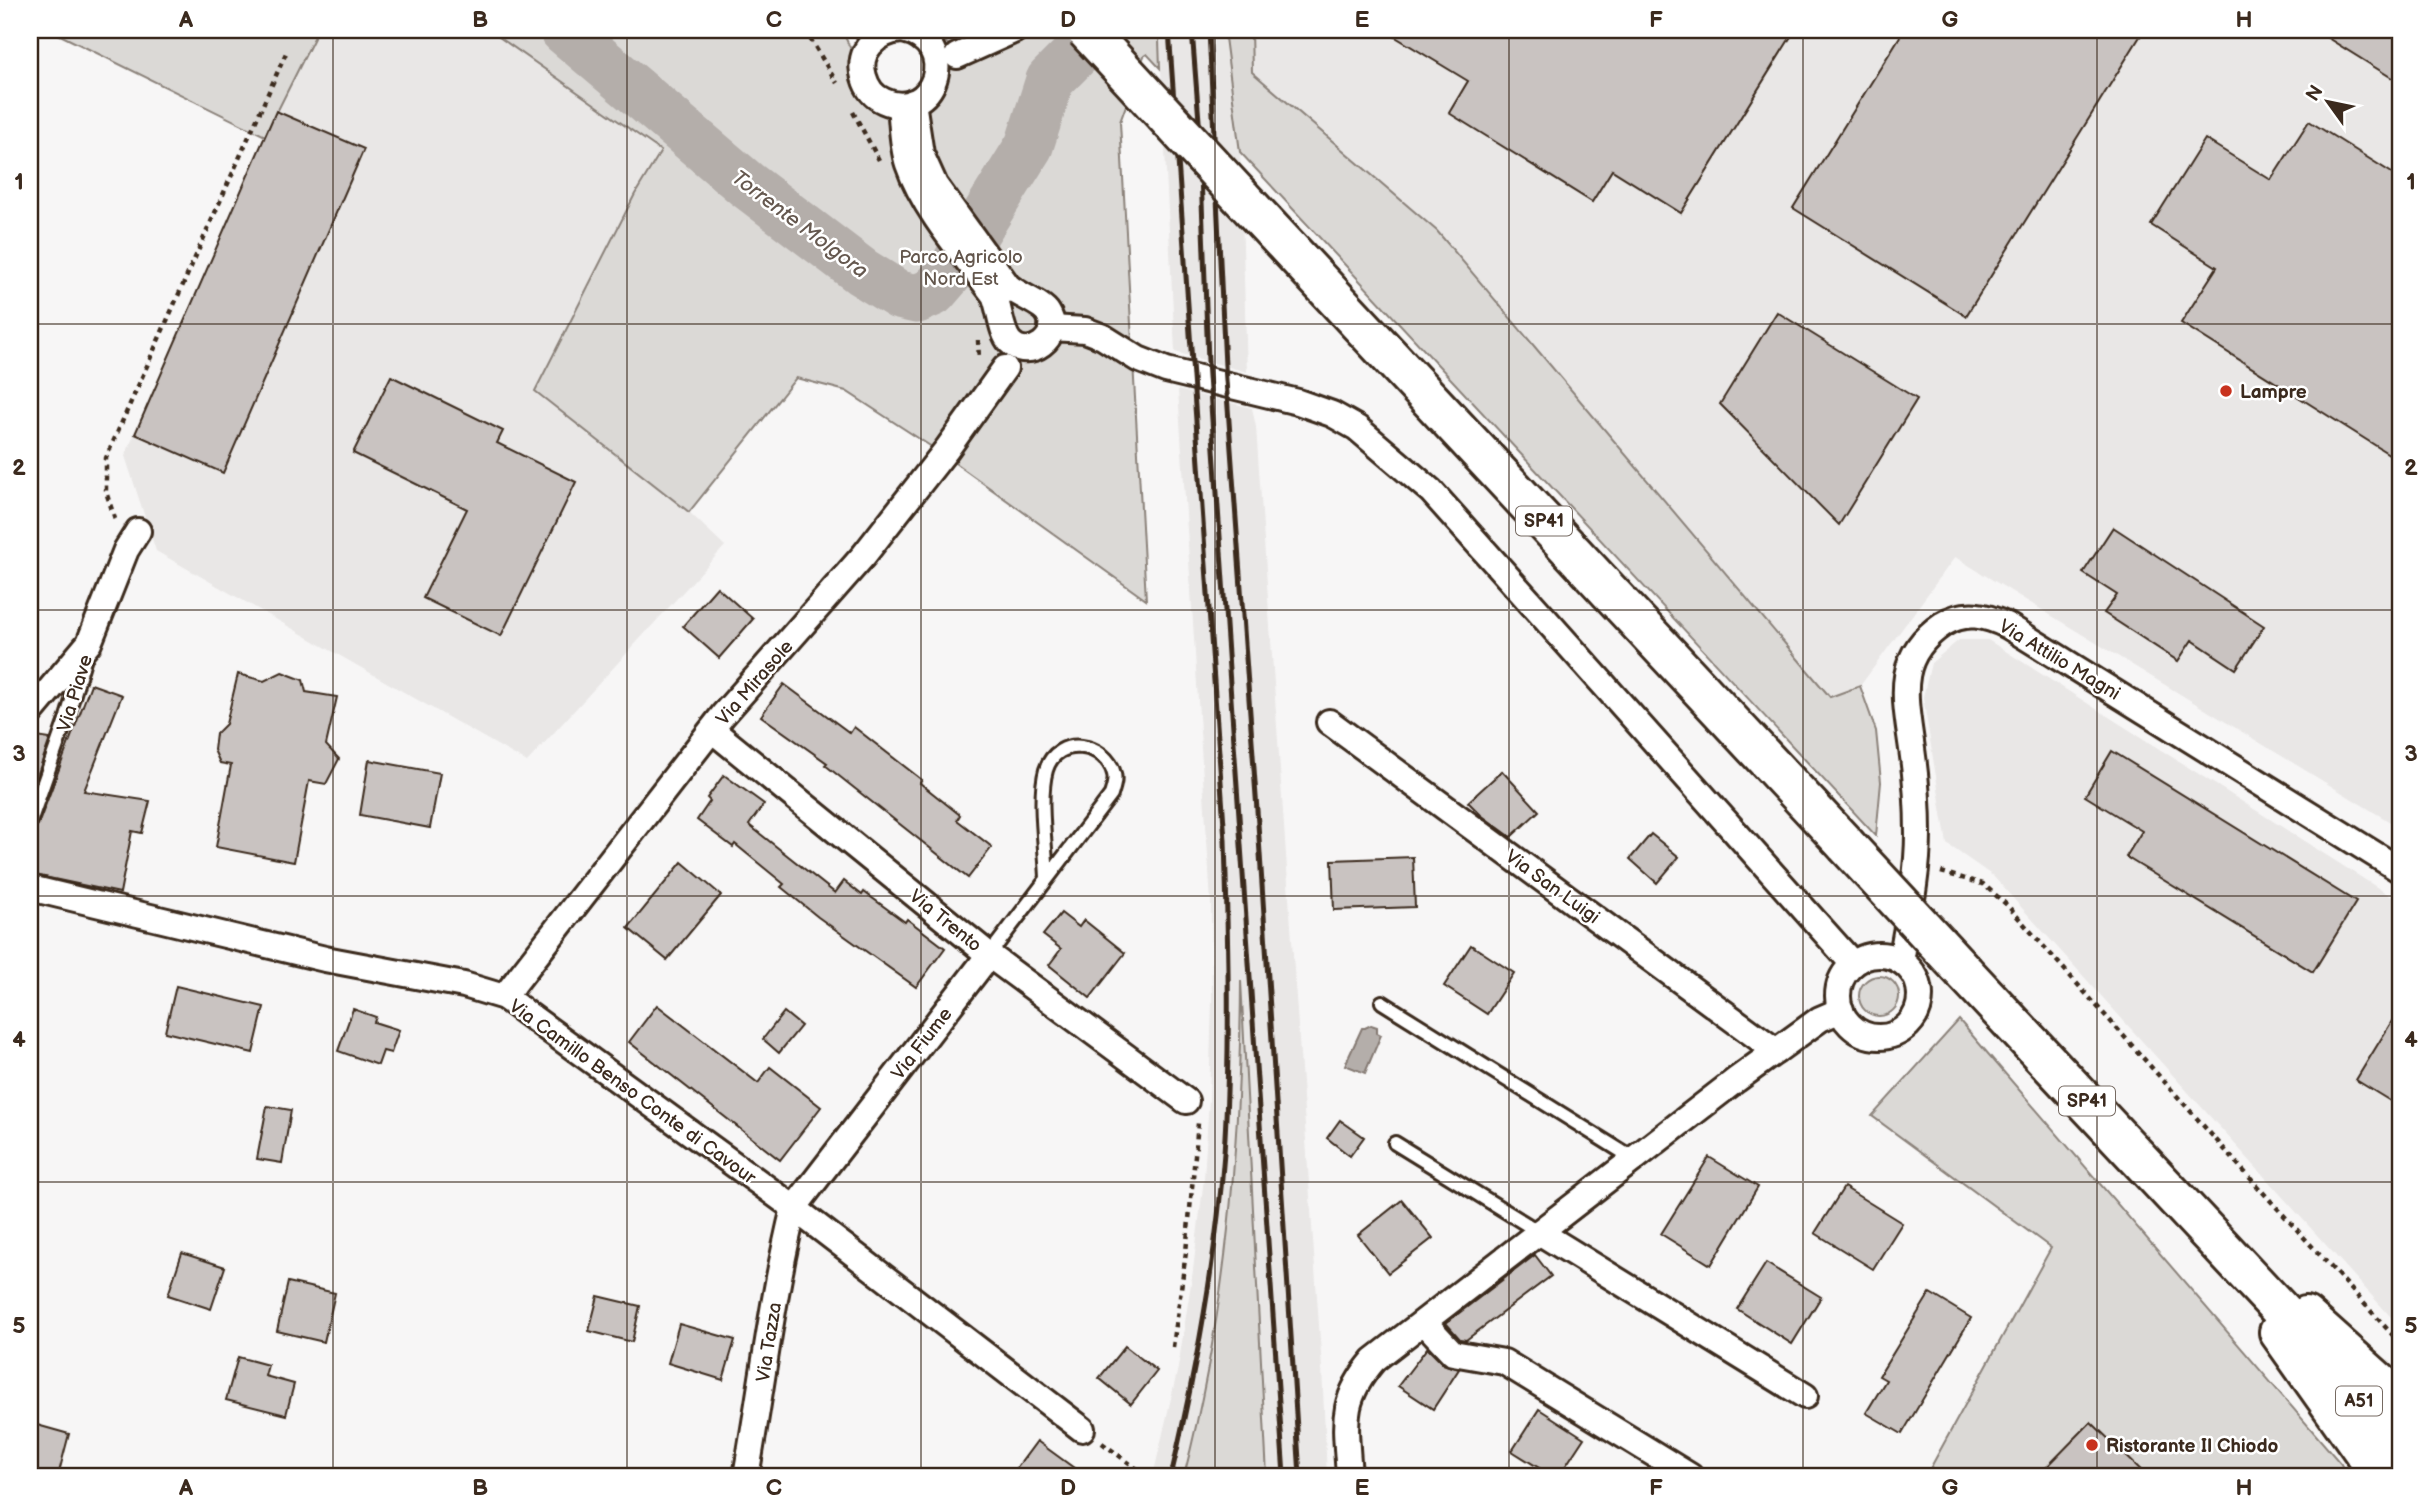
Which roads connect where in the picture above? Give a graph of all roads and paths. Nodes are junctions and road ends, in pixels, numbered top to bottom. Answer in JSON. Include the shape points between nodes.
{"nodes":[{"id":1,"x":805,"y":30,"type":"edge"},
{"id":2,"x":896,"y":30,"type":"edge"},
{"id":3,"x":1015,"y":30,"type":"edge"},
{"id":4,"x":1086,"y":30,"type":"edge"},
{"id":5,"x":864,"y":40,"type":"edge"},
{"id":6,"x":933,"y":49,"type":"junction"},
{"id":7,"x":286,"y":53,"type":"dead end"},
{"id":8,"x":957,"y":56,"type":"junction"},
{"id":9,"x":937,"y":74,"type":"junction"},
{"id":10,"x":838,"y":83,"type":"dead end"},
{"id":11,"x":906,"y":104,"type":"junction"},
{"id":12,"x":850,"y":106,"type":"dead end"},
{"id":13,"x":880,"y":162,"type":"dead end"},
{"id":14,"x":1001,"y":291,"type":"junction"},
{"id":15,"x":1051,"y":328,"type":"junction"},
{"id":16,"x":978,"y":330,"type":"dead end"},
{"id":17,"x":1011,"y":343,"type":"junction"},
{"id":18,"x":1036,"y":348,"type":"junction"},
{"id":19,"x":977,"y":368,"type":"dead end"},
{"id":20,"x":1005,"y":368,"type":"junction"},
{"id":21,"x":132,"y":540,"type":"joint"},
{"id":22,"x":89,"y":643,"type":"junction"},
{"id":23,"x":30,"y":713,"type":"edge"},
{"id":24,"x":1329,"y":722,"type":"dead end"},
{"id":25,"x":712,"y":730,"type":"junction"},
{"id":26,"x":30,"y":822,"type":"edge"},
{"id":27,"x":1916,"y":867,"type":"junction"},
{"id":28,"x":2400,"y":870,"type":"edge"},
{"id":29,"x":1047,"y":878,"type":"junction"},
{"id":30,"x":30,"y":888,"type":"edge"},
{"id":31,"x":989,"y":955,"type":"junction"},
{"id":32,"x":1901,"y":961,"type":"junction"},
{"id":33,"x":1853,"y":964,"type":"junction"},
{"id":34,"x":504,"y":997,"type":"junction"},
{"id":35,"x":1382,"y":1002,"type":"dead end"},
{"id":36,"x":1841,"y":1010,"type":"junction"},
{"id":37,"x":1776,"y":1051,"type":"junction"},
{"id":38,"x":1186,"y":1101,"type":"joint"},
{"id":39,"x":1395,"y":1143,"type":"dead end"},
{"id":40,"x":1634,"y":1159,"type":"junction"},
{"id":41,"x":793,"y":1208,"type":"junction"},
{"id":42,"x":2208,"y":1230,"type":"junction"},
{"id":43,"x":1539,"y":1232,"type":"junction"},
{"id":44,"x":1424,"y":1322,"type":"junction"},
{"id":45,"x":2400,"y":1343,"type":"edge"},
{"id":46,"x":1173,"y":1347,"type":"dead end"},
{"id":47,"x":2317,"y":1349,"type":"junction"},
{"id":48,"x":1805,"y":1396,"type":"dead end"},
{"id":49,"x":2400,"y":1401,"type":"edge"},
{"id":50,"x":1082,"y":1429,"type":"joint"},
{"id":51,"x":2400,"y":1432,"type":"edge"},
{"id":52,"x":2400,"y":1452,"type":"edge"},
{"id":53,"x":1140,"y":1471,"type":"dead end"},
{"id":54,"x":746,"y":1476,"type":"edge"},
{"id":55,"x":1349,"y":1476,"type":"edge"},
{"id":56,"x":1690,"y":1476,"type":"edge"},
{"id":57,"x":2381,"y":1476,"type":"edge"}],
"edges":[{"from":1,"to":10,"type":"path"},
{"from":2,"to":5,"type":"street"},
{"from":2,"to":6,"type":"street","via":[[915,33]]},
{"from":3,"to":8,"type":"street"},
{"from":4,"to":42,"type":"main road","number":"SP41","bridge":true},
{"from":5,"to":11,"type":"street","via":[[866,84],[880,99]]},
{"from":6,"to":8,"type":"street"},
{"from":6,"to":9,"type":"street"},
{"from":7,"to":21,"type":"path","via":[[106,458],[106,492]]},
{"from":8,"to":9,"type":"street"},
{"from":9,"to":11,"type":"street","via":[[924,96]]},
{"from":11,"to":14,"type":"street","via":[[907,163]]},
{"from":12,"to":13,"type":"path"},
{"from":14,"to":15,"type":"street","via":[[1044,308]]},
{"from":14,"to":17,"type":"street","via":[[1004,333]]},
{"from":15,"to":18,"type":"street","name":"Via Mirasole","via":[[1047,340]]},
{"from":15,"to":33,"type":"street","via":[[1085,330],[1166,370],[1298,402],[1332,414],[1375,442],[1431,491]]},
{"from":16,"to":19,"type":"path"},
{"from":17,"to":18,"type":"street","via":[[1022,349]]},
{"from":17,"to":20,"type":"street","name":"Via Mirasole"},
{"from":18,"to":20,"type":"street","name":"Via Mirasole"},
{"from":20,"to":25,"type":"street","name":"Via Mirasole","via":[[864,555]]},
{"from":21,"to":22,"type":"street","name":"Via Piave"},
{"from":22,"to":23,"type":"street","name":"Via Piave"},
{"from":22,"to":26,"type":"lane","name":"Via Piave"},
{"from":24,"to":37,"type":"street","name":"Via San Luigi"},
{"from":25,"to":31,"type":"street","name":"Via Trento"},
{"from":25,"to":34,"type":"street","name":"Via Mirasole"},
{"from":27,"to":28,"type":"street","name":"Via Attilio Magni","via":[[1916,790],[1904,703],[1908,665],[1917,647],[1936,629],[1952,618],[1979,615],[2008,626]]},
{"from":27,"to":32,"type":"street","name":"Via Attilio Magni"},
{"from":27,"to":45,"type":"path","via":[[1983,884],[2007,905]]},
{"from":29,"to":29,"type":"lane","name":"Via Fiume","via":[[1113,788],[1110,765],[1101,755],[1079,745],[1054,755],[1046,768],[1042,786]]},
{"from":29,"to":31,"type":"lane","name":"Via Fiume"},
{"from":30,"to":34,"type":"street","name":"Via Camillo Benso Conte di Cavour"},
{"from":31,"to":38,"type":"street","name":"Via Trento"},
{"from":31,"to":41,"type":"street","name":"Via Fiume"},
{"from":32,"to":33,"type":"street","via":[[1877,955]]},
{"from":32,"to":36,"type":"street","via":[[1912,971],[1920,997],[1910,1023],[1899,1032],[1871,1036],[1858,1031]]},
{"from":33,"to":36,"type":"street","via":[[1840,985]]},
{"from":34,"to":41,"type":"street","name":"Via Camillo Benso Conte di Cavour"},
{"from":35,"to":40,"type":"lane"},
{"from":36,"to":37,"type":"street"},
{"from":37,"to":40,"type":"street"},
{"from":38,"to":46,"type":"path","via":[[1198,1109],[1196,1164]]},
{"from":39,"to":43,"type":"lane"},
{"from":40,"to":43,"type":"street"},
{"from":41,"to":50,"type":"street","name":"Via Camillo Benso Conte di Cavour"},
{"from":41,"to":54,"type":"street","name":"Via Tazza"},
{"from":42,"to":47,"type":"main road","number":"SP41"},
{"from":42,"to":49,"type":"main road"},
{"from":42,"to":57,"type":"main road"},
{"from":43,"to":44,"type":"street"},
{"from":43,"to":48,"type":"street"},
{"from":44,"to":55,"type":"street","via":[[1358,1378],[1348,1401]]},
{"from":44,"to":56,"type":"street","via":[[1453,1353],[1504,1362]]},
{"from":47,"to":51,"type":"main road","number":"A51"},
{"from":47,"to":52,"type":"main road","number":"A51"},
{"from":50,"to":53,"type":"path"}]}
